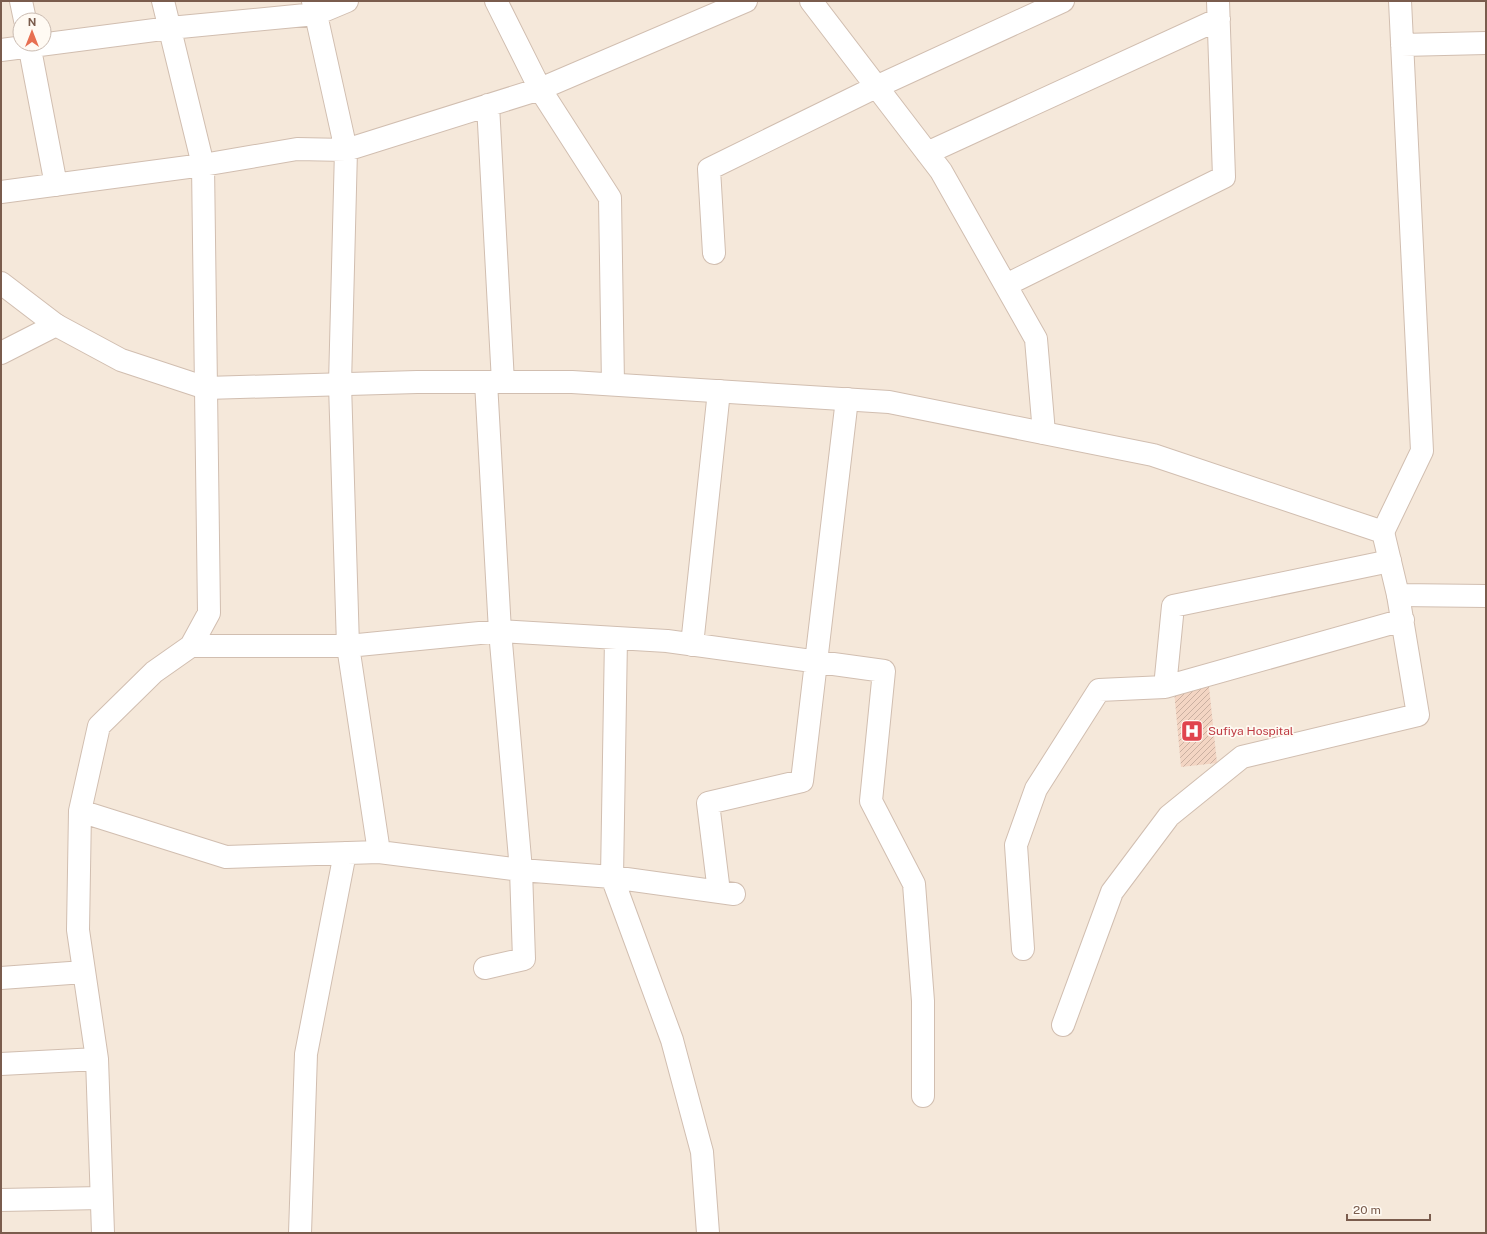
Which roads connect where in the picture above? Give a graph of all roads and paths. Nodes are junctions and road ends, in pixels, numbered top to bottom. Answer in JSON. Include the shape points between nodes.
{"nodes":[{"id":1,"x":21,"y":1,"type":"edge"},
{"id":2,"x":163,"y":1,"type":"edge"},
{"id":3,"x":347,"y":1,"type":"edge"},
{"id":4,"x":496,"y":1,"type":"edge"},
{"id":5,"x":746,"y":1,"type":"edge"},
{"id":6,"x":811,"y":1,"type":"edge"},
{"id":7,"x":1063,"y":1,"type":"edge"},
{"id":8,"x":1400,"y":1,"type":"edge"},
{"id":9,"x":314,"y":7,"type":"edge"},
{"id":10,"x":1219,"y":10,"type":"edge"},
{"id":11,"x":23,"y":12,"type":"edge"},
{"id":12,"x":170,"y":28,"type":"junction"},
{"id":13,"x":52,"y":42,"type":"edge"},
{"id":14,"x":1486,"y":43,"type":"edge"},
{"id":15,"x":1402,"y":45,"type":"junction"},
{"id":16,"x":12,"y":48,"type":"edge"},
{"id":17,"x":1,"y":50,"type":"edge"},
{"id":18,"x":30,"y":52,"type":"edge"},
{"id":19,"x":876,"y":87,"type":"junction"},
{"id":20,"x":540,"y":89,"type":"junction"},
{"id":21,"x":488,"y":105,"type":"junction"},
{"id":22,"x":346,"y":150,"type":"junction"},
{"id":23,"x":927,"y":153,"type":"junction"},
{"id":24,"x":203,"y":165,"type":"junction"},
{"id":25,"x":56,"y":185,"type":"junction"},
{"id":26,"x":1,"y":192,"type":"edge"},
{"id":27,"x":714,"y":253,"type":"dead end"},
{"id":28,"x":1,"y":283,"type":"edge"},
{"id":29,"x":1006,"y":285,"type":"junction"},
{"id":30,"x":56,"y":325,"type":"junction"},
{"id":31,"x":1,"y":353,"type":"edge"},
{"id":32,"x":494,"y":382,"type":"junction"},
{"id":33,"x":340,"y":384,"type":"junction"},
{"id":34,"x":613,"y":384,"type":"junction"},
{"id":35,"x":206,"y":388,"type":"junction"},
{"id":36,"x":719,"y":391,"type":"junction"},
{"id":37,"x":847,"y":399,"type":"junction"},
{"id":38,"x":1044,"y":433,"type":"junction"},
{"id":39,"x":1383,"y":532,"type":"junction"},
{"id":40,"x":1390,"y":562,"type":"junction"},
{"id":41,"x":1398,"y":595,"type":"junction"},
{"id":42,"x":1486,"y":596,"type":"edge"},
{"id":43,"x":1403,"y":620,"type":"junction"},
{"id":44,"x":500,"y":631,"type":"junction"},
{"id":45,"x":616,"y":638,"type":"junction"},
{"id":46,"x":692,"y":645,"type":"junction"},
{"id":47,"x":191,"y":646,"type":"junction"},
{"id":48,"x":348,"y":646,"type":"junction"},
{"id":49,"x":816,"y":662,"type":"junction"},
{"id":50,"x":1165,"y":687,"type":"junction"},
{"id":51,"x":80,"y":811,"type":"junction"},
{"id":52,"x":379,"y":852,"type":"junction"},
{"id":53,"x":345,"y":853,"type":"junction"},
{"id":54,"x":521,"y":870,"type":"junction"},
{"id":55,"x":612,"y":877,"type":"junction"},
{"id":56,"x":1023,"y":949,"type":"dead end"},
{"id":57,"x":485,"y":968,"type":"dead end"},
{"id":58,"x":84,"y":972,"type":"junction"},
{"id":59,"x":1,"y":978,"type":"edge"},
{"id":60,"x":1063,"y":1025,"type":"dead end"},
{"id":61,"x":96,"y":1059,"type":"junction"},
{"id":62,"x":1,"y":1064,"type":"edge"},
{"id":63,"x":923,"y":1096,"type":"dead end"},
{"id":64,"x":102,"y":1198,"type":"junction"},
{"id":65,"x":1,"y":1200,"type":"edge"},
{"id":66,"x":103,"y":1233,"type":"edge"},
{"id":67,"x":300,"y":1233,"type":"edge"},
{"id":68,"x":708,"y":1233,"type":"edge"}],
"edges":[{"from":1,"to":11,"type":"street"},
{"from":2,"to":12,"type":"street"},
{"from":3,"to":9,"type":"street"},
{"from":4,"to":20,"type":"street"},
{"from":5,"to":20,"type":"street"},
{"from":6,"to":19,"type":"street"},
{"from":7,"to":19,"type":"street"},
{"from":8,"to":15,"type":"street"},
{"from":9,"to":12,"type":"street"},
{"from":9,"to":22,"type":"street"},
{"from":10,"to":23,"type":"street"},
{"from":10,"to":29,"type":"street","via":[[1224,177]]},
{"from":12,"to":13,"type":"street"},
{"from":12,"to":24,"type":"street"},
{"from":14,"to":15,"type":"street"},
{"from":15,"to":39,"type":"street","via":[[1422,450]]},
{"from":16,"to":17,"type":"street"},
{"from":18,"to":25,"type":"street"},
{"from":19,"to":23,"type":"street"},
{"from":19,"to":27,"type":"street","via":[[709,168]]},
{"from":20,"to":21,"type":"street"},
{"from":20,"to":34,"type":"street","via":[[610,198]]},
{"from":21,"to":22,"type":"street"},
{"from":21,"to":32,"type":"street"},
{"from":22,"to":24,"type":"street","via":[[297,149]]},
{"from":22,"to":33,"type":"street"},
{"from":23,"to":29,"type":"street","via":[[941,171]]},
{"from":24,"to":25,"type":"street"},
{"from":24,"to":35,"type":"street"},
{"from":25,"to":26,"type":"street"},
{"from":28,"to":30,"type":"street"},
{"from":29,"to":38,"type":"street","via":[[1036,339]]},
{"from":30,"to":31,"type":"street"},
{"from":30,"to":35,"type":"street","via":[[121,360]]},
{"from":32,"to":33,"type":"street"},
{"from":32,"to":34,"type":"street"},
{"from":32,"to":44,"type":"street"},
{"from":33,"to":35,"type":"street"},
{"from":33,"to":48,"type":"street"},
{"from":34,"to":36,"type":"street"},
{"from":35,"to":47,"type":"street","via":[[208,613]]},
{"from":36,"to":37,"type":"street"},
{"from":36,"to":46,"type":"street"},
{"from":37,"to":38,"type":"street","via":[[890,402]]},
{"from":37,"to":49,"type":"street"},
{"from":38,"to":39,"type":"street","via":[[1153,455]]},
{"from":39,"to":40,"type":"street"},
{"from":40,"to":41,"type":"street"},
{"from":40,"to":50,"type":"street","via":[[1173,606]]},
{"from":41,"to":42,"type":"street"},
{"from":41,"to":43,"type":"street"},
{"from":43,"to":50,"type":"street"},
{"from":43,"to":60,"type":"street","via":[[1418,715],[1242,758],[1169,816],[1112,892]]},
{"from":44,"to":45,"type":"street"},
{"from":44,"to":48,"type":"street"},
{"from":44,"to":54,"type":"street"},
{"from":45,"to":46,"type":"street"},
{"from":45,"to":55,"type":"street"},
{"from":46,"to":49,"type":"street"},
{"from":47,"to":48,"type":"street"},
{"from":47,"to":51,"type":"street","via":[[154,672],[99,726]]},
{"from":48,"to":52,"type":"street"},
{"from":49,"to":55,"type":"street","via":[[802,781],[708,803],[727,893]]},
{"from":49,"to":63,"type":"street","via":[[884,671],[871,801],[914,884],[923,1001]]},
{"from":50,"to":56,"type":"street","via":[[1099,690],[1036,789],[1016,845]]},
{"from":51,"to":53,"type":"street","via":[[226,857]]},
{"from":51,"to":58,"type":"street","via":[[78,930]]},
{"from":52,"to":53,"type":"street"},
{"from":52,"to":54,"type":"street"},
{"from":53,"to":67,"type":"street","via":[[306,1054]]},
{"from":54,"to":55,"type":"street"},
{"from":54,"to":57,"type":"street","via":[[524,960]]},
{"from":55,"to":68,"type":"street","via":[[672,1040],[702,1152]]},
{"from":58,"to":59,"type":"street"},
{"from":58,"to":61,"type":"street"},
{"from":61,"to":62,"type":"street"},
{"from":61,"to":64,"type":"street"},
{"from":64,"to":65,"type":"street"},
{"from":64,"to":66,"type":"street"}]}
